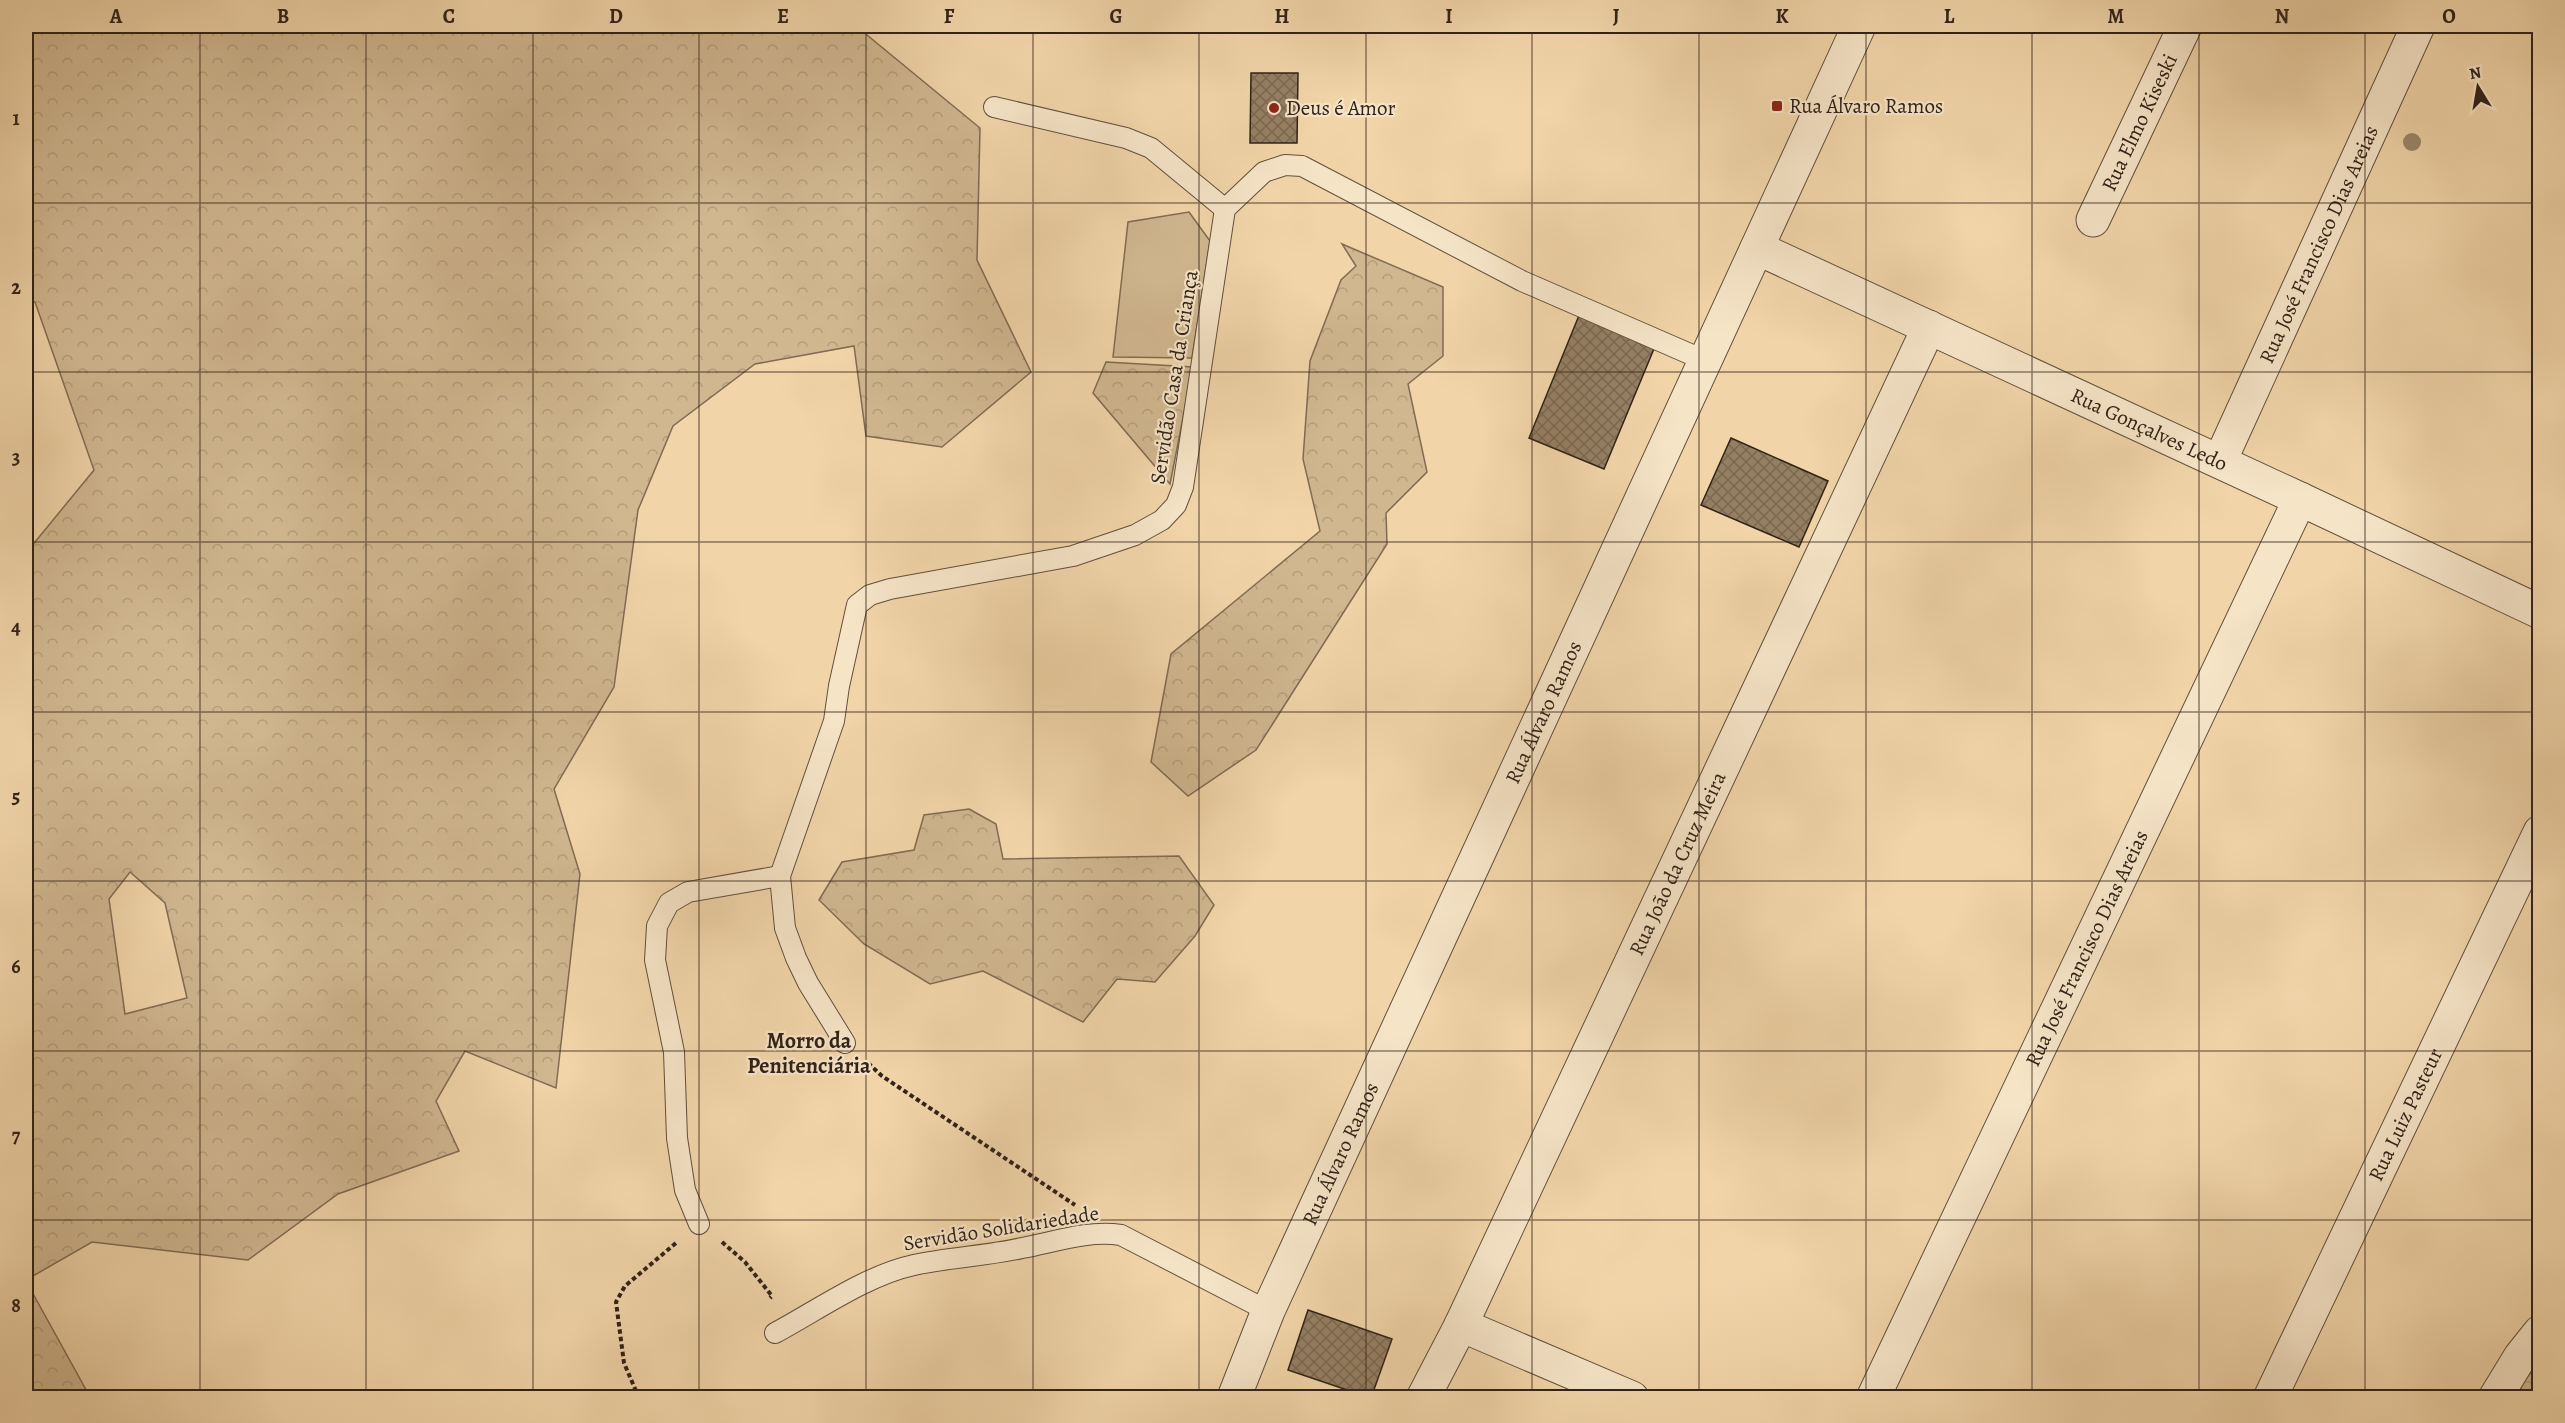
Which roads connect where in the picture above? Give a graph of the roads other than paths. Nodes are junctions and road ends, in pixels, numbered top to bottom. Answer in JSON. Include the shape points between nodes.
{"nodes":[{"id":1,"x":1859,"y":26,"type":"edge"},
{"id":2,"x":2185,"y":26,"type":"edge"},
{"id":3,"x":2418,"y":26,"type":"edge"},
{"id":4,"x":994,"y":107,"type":"dead end"},
{"id":5,"x":1225,"y":209,"type":"junction"},
{"id":6,"x":2093,"y":220,"type":"dead end"},
{"id":7,"x":1757,"y":248,"type":"junction"},
{"id":8,"x":1929,"y":327,"type":"junction"},
{"id":9,"x":1706,"y":361,"type":"junction"},
{"id":10,"x":2220,"y":461,"type":"junction"},
{"id":11,"x":2300,"y":498,"type":"junction"},
{"id":12,"x":2540,"y":612,"type":"edge"},
{"id":13,"x":2540,"y":832,"type":"edge"},
{"id":14,"x":780,"y":876,"type":"junction"},
{"id":15,"x":845,"y":1043,"type":"road end"},
{"id":16,"x":699,"y":1224,"type":"road end"},
{"id":17,"x":1268,"y":1311,"type":"junction"},
{"id":18,"x":1461,"y":1324,"type":"junction"},
{"id":19,"x":2540,"y":1332,"type":"edge"},
{"id":20,"x":775,"y":1333,"type":"road end"},
{"id":21,"x":1241,"y":1398,"type":"edge"},
{"id":22,"x":1422,"y":1398,"type":"edge"},
{"id":23,"x":1632,"y":1398,"type":"edge"},
{"id":24,"x":1873,"y":1398,"type":"edge"},
{"id":25,"x":2270,"y":1398,"type":"edge"},
{"id":26,"x":2495,"y":1398,"type":"edge"}],
"edges":[{"from":1,"to":7,"type":"street","name":"Rua Álvaro Ramos"},
{"from":2,"to":6,"type":"street","name":"Rua Elmo Kiseski"},
{"from":3,"to":10,"type":"street","name":"Rua José Francisco Dias Areias"},
{"from":4,"to":5,"type":"lane","via":[[1126,138],[1151,148]]},
{"from":5,"to":9,"type":"lane","via":[[1264,172],[1285,165],[1302,165],[1522,281]]},
{"from":5,"to":14,"type":"lane","name":"Servidão Casa da Criança","via":[[1184,486],[1176,505],[1162,520],[1135,535],[1073,556],[890,590],[870,595],[857,605],[834,721]]},
{"from":7,"to":8,"type":"street","name":"Rua Gonçalves Ledo"},
{"from":7,"to":9,"type":"street","name":"Rua Álvaro Ramos"},
{"from":8,"to":10,"type":"street","name":"Rua Gonçalves Ledo"},
{"from":8,"to":18,"type":"street","name":"Rua João da Cruz Meira"},
{"from":9,"to":17,"type":"street","name":"Rua Álvaro Ramos"},
{"from":10,"to":11,"type":"street","name":"Rua Gonçalves Ledo"},
{"from":11,"to":12,"type":"street","name":"Rua Gonçalves Ledo"},
{"from":11,"to":24,"type":"street","name":"Rua José Francisco Dias Areias"},
{"from":13,"to":25,"type":"street","name":"Rua Luiz Pasteur"},
{"from":14,"to":15,"type":"lane","name":"Servidão Casa da Criança","via":[[785,928],[796,958]]},
{"from":14,"to":16,"type":"lane","via":[[688,892],[669,903],[657,926],[655,960],[674,1052],[677,1138],[685,1190]]},
{"from":17,"to":20,"type":"lane","name":"Servidão Solidariedade","via":[[1121,1235],[1103,1233],[913,1265],[880,1276]]},
{"from":17,"to":21,"type":"street","name":"Rua Álvaro Ramos","via":[[1235,1395]]},
{"from":18,"to":22,"type":"street","name":"Rua João da Cruz Meira"},
{"from":18,"to":23,"type":"street"},
{"from":19,"to":26,"type":"street"}]}
